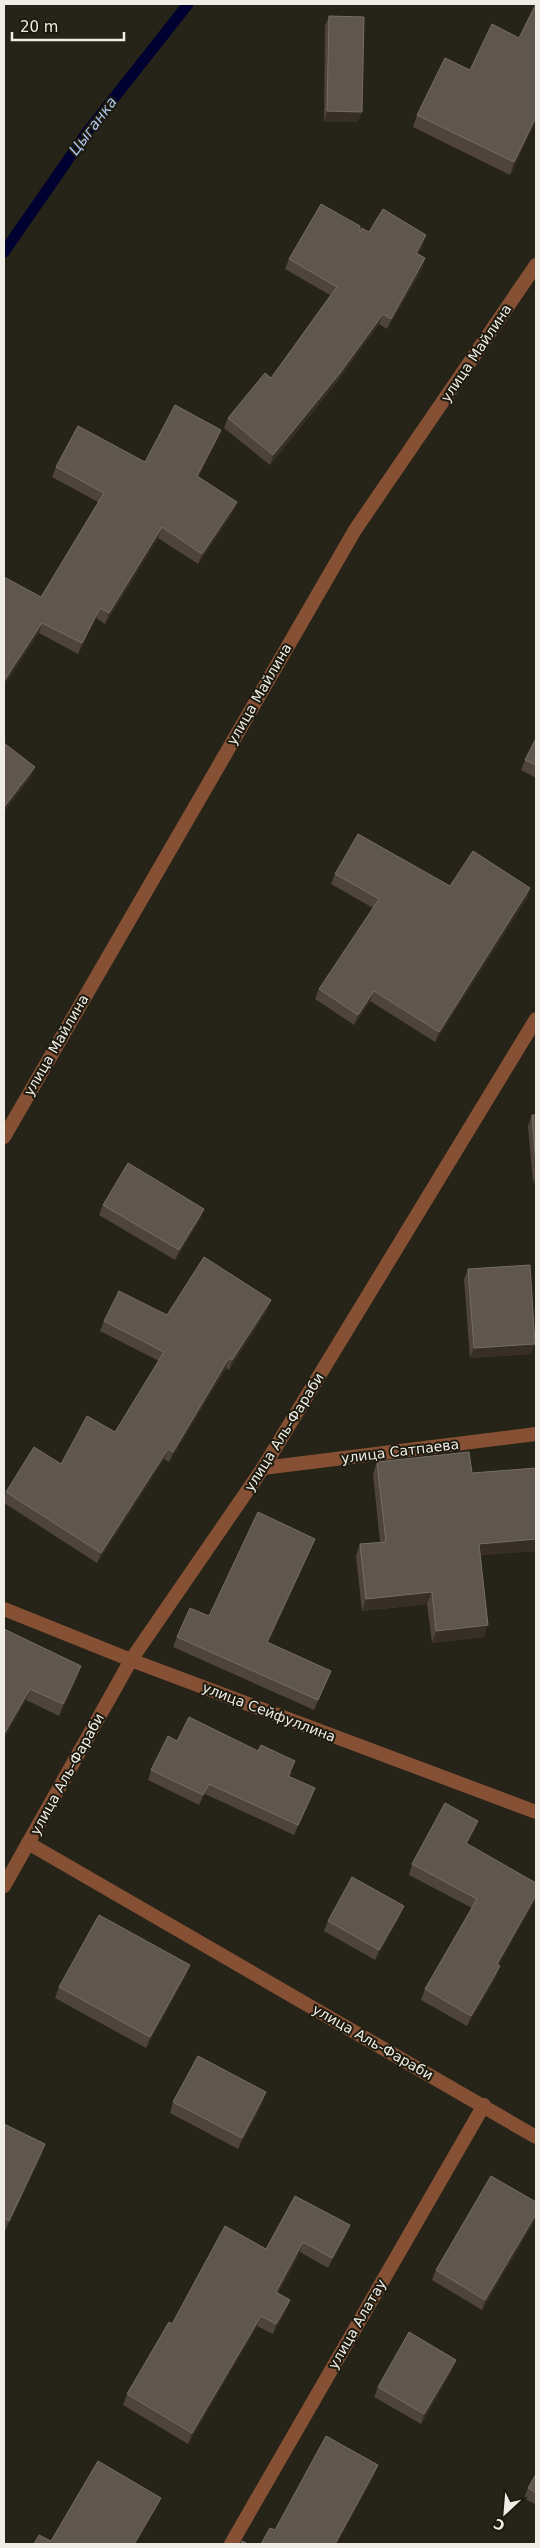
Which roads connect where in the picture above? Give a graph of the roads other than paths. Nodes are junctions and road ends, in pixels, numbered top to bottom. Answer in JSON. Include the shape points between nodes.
{"nodes":[{"id":1,"x":536,"y":265,"type":"edge"},
{"id":2,"x":536,"y":1019,"type":"edge"},
{"id":3,"x":4,"y":1137,"type":"edge"},
{"id":4,"x":536,"y":1434,"type":"edge"},
{"id":5,"x":263,"y":1468,"type":"junction"},
{"id":6,"x":4,"y":1609,"type":"edge"},
{"id":7,"x":131,"y":1660,"type":"junction"},
{"id":8,"x":536,"y":1812,"type":"edge"},
{"id":9,"x":28,"y":1843,"type":"junction"},
{"id":10,"x":4,"y":1886,"type":"edge"},
{"id":11,"x":484,"y":2105,"type":"junction"},
{"id":12,"x":536,"y":2137,"type":"edge"},
{"id":13,"x":231,"y":2544,"type":"edge"}],
"edges":[{"from":1,"to":3,"type":"street","name":"улица Майлина","via":[[354,530]]},
{"from":2,"to":5,"type":"street","name":"улица Аль-Фараби"},
{"from":4,"to":5,"type":"street","name":"улица Сатпаева"},
{"from":5,"to":7,"type":"street","name":"улица Аль-Фараби"},
{"from":6,"to":7,"type":"street","name":"улица Сейфуллина"},
{"from":7,"to":8,"type":"street","name":"улица Сейфуллина"},
{"from":7,"to":9,"type":"street","name":"улица Аль-Фараби"},
{"from":9,"to":10,"type":"street","name":"улица Аль-Фараби"},
{"from":9,"to":11,"type":"street","name":"улица Аль-Фараби"},
{"from":11,"to":12,"type":"street","name":"улица Аль-Фараби"},
{"from":11,"to":13,"type":"street","name":"улица Алатау"}]}
